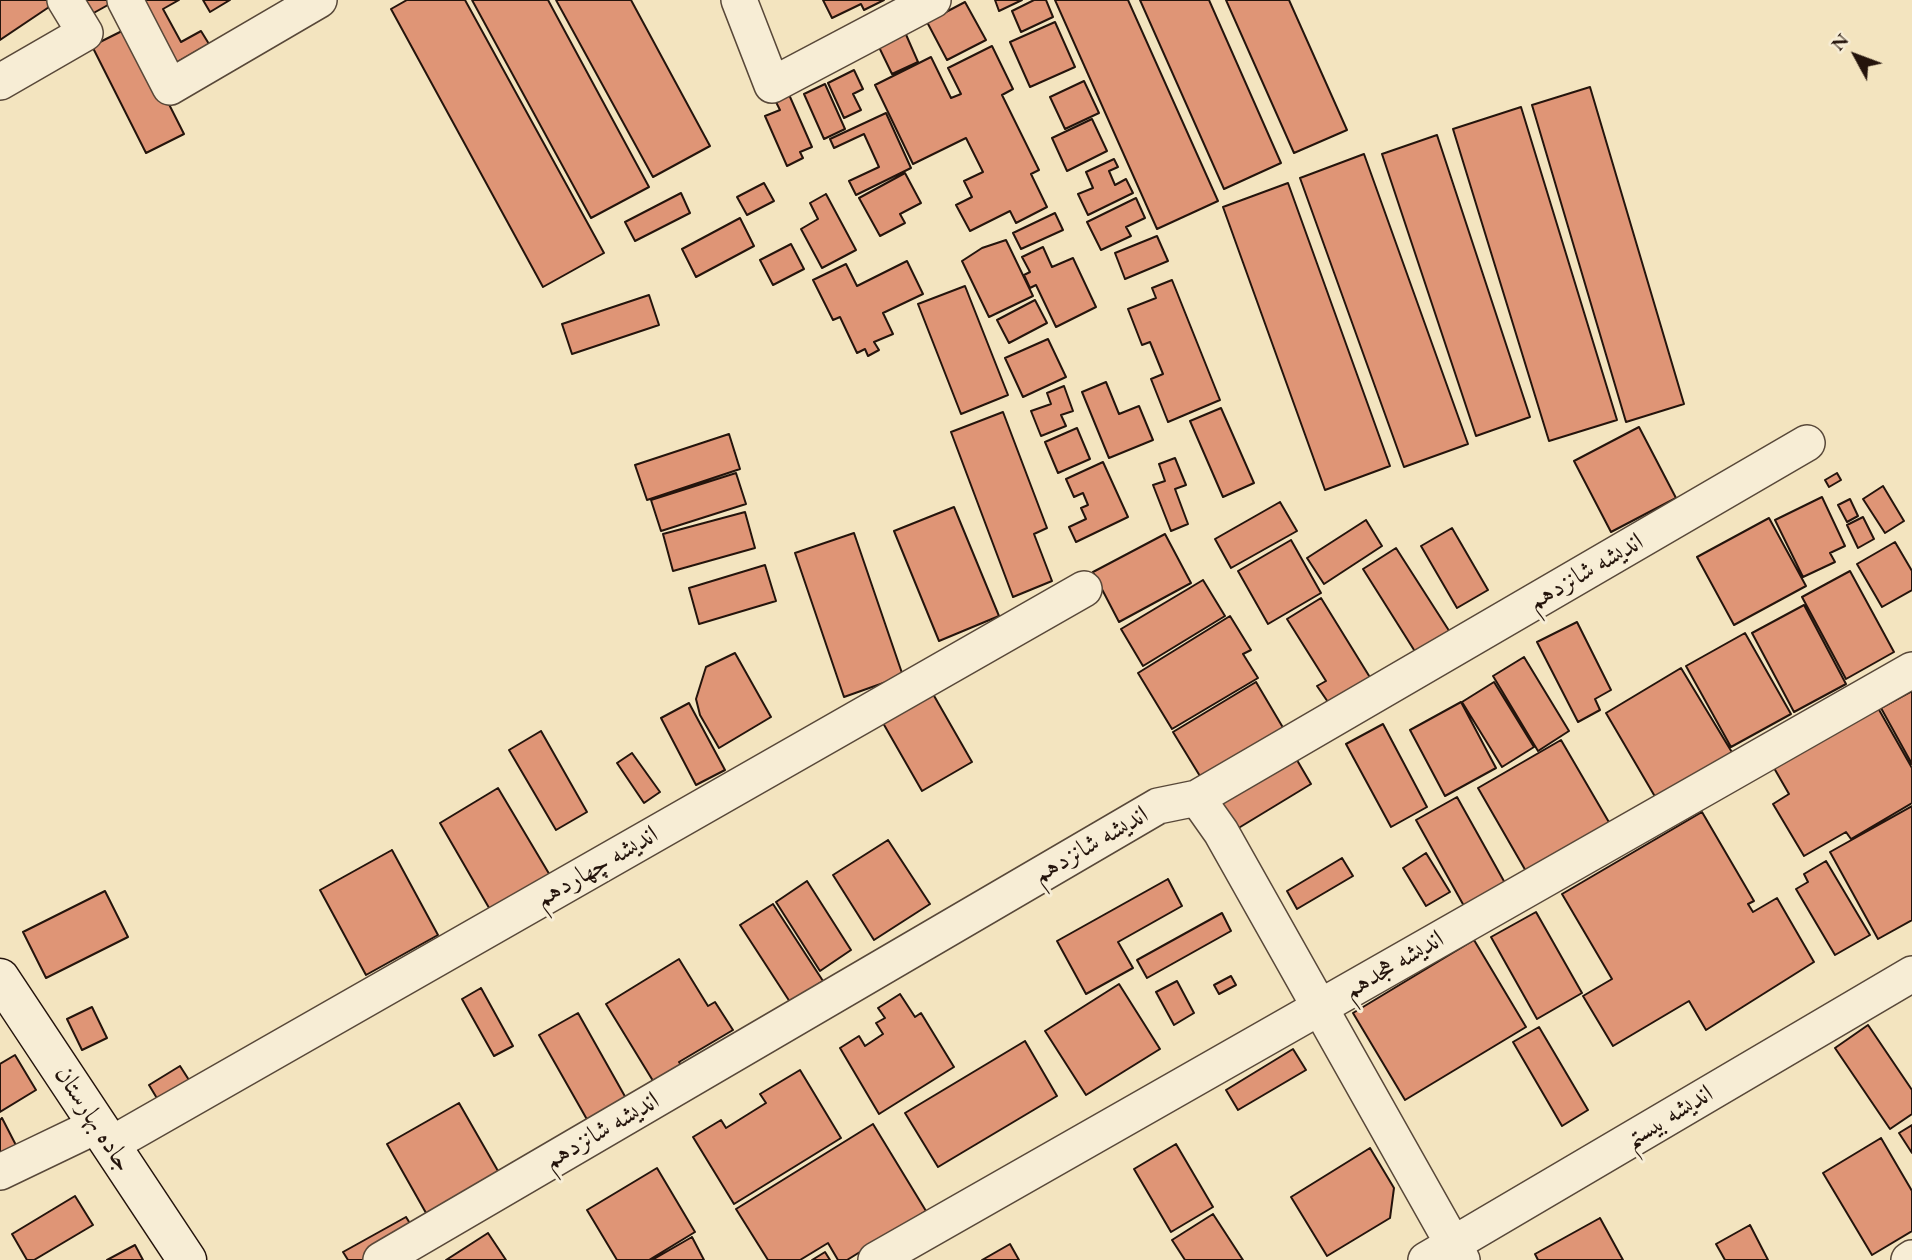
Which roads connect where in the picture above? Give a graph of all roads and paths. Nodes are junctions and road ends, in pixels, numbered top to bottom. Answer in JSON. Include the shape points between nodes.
{"nodes":[{"id":1,"x":65,"y":0,"type":"edge"},
{"id":2,"x":125,"y":0,"type":"edge"},
{"id":3,"x":319,"y":0,"type":"edge"},
{"id":4,"x":739,"y":0,"type":"edge"},
{"id":5,"x":933,"y":0,"type":"edge"},
{"id":6,"x":0,"y":82,"type":"edge"},
{"id":7,"x":1807,"y":443,"type":"dead end"},
{"id":8,"x":1084,"y":589,"type":"dead end"},
{"id":9,"x":1912,"y":670,"type":"edge"},
{"id":10,"x":1197,"y":798,"type":"junction"},
{"id":11,"x":1912,"y":974,"type":"edge"},
{"id":12,"x":0,"y":978,"type":"edge"},
{"id":13,"x":1319,"y":1008,"type":"junction"},
{"id":14,"x":104,"y":1135,"type":"junction"},
{"id":15,"x":0,"y":1172,"type":"edge"},
{"id":16,"x":1447,"y":1255,"type":"edge"},
{"id":17,"x":187,"y":1260,"type":"edge"},
{"id":18,"x":381,"y":1260,"type":"edge"},
{"id":19,"x":876,"y":1260,"type":"edge"}],
"edges":[{"from":1,"to":6,"type":"street","via":[[85,33]]},
{"from":2,"to":3,"type":"street","via":[[170,88]]},
{"from":4,"to":5,"type":"street","via":[[772,85]]},
{"from":7,"to":10,"type":"street","name":"اندیشه شانزدهم"},
{"from":8,"to":14,"type":"street","name":"اندیشه چهاردهم"},
{"from":9,"to":13,"type":"street","name":"اندیشه هجدهم"},
{"from":10,"to":13,"type":"street","via":[[1221,832]]},
{"from":10,"to":18,"type":"street","name":"اندیشه شانزدهم","via":[[1158,806]]},
{"from":11,"to":16,"type":"street","name":"اندیشه بیستم"},
{"from":12,"to":14,"type":"street","name":"جاده بهارستان"},
{"from":13,"to":16,"type":"street"},
{"from":13,"to":19,"type":"street","name":"اندیشه هجدهم"},
{"from":14,"to":15,"type":"street","name":"اندیشه چهاردهم"},
{"from":14,"to":17,"type":"street","name":"جاده بهارستان"}]}
